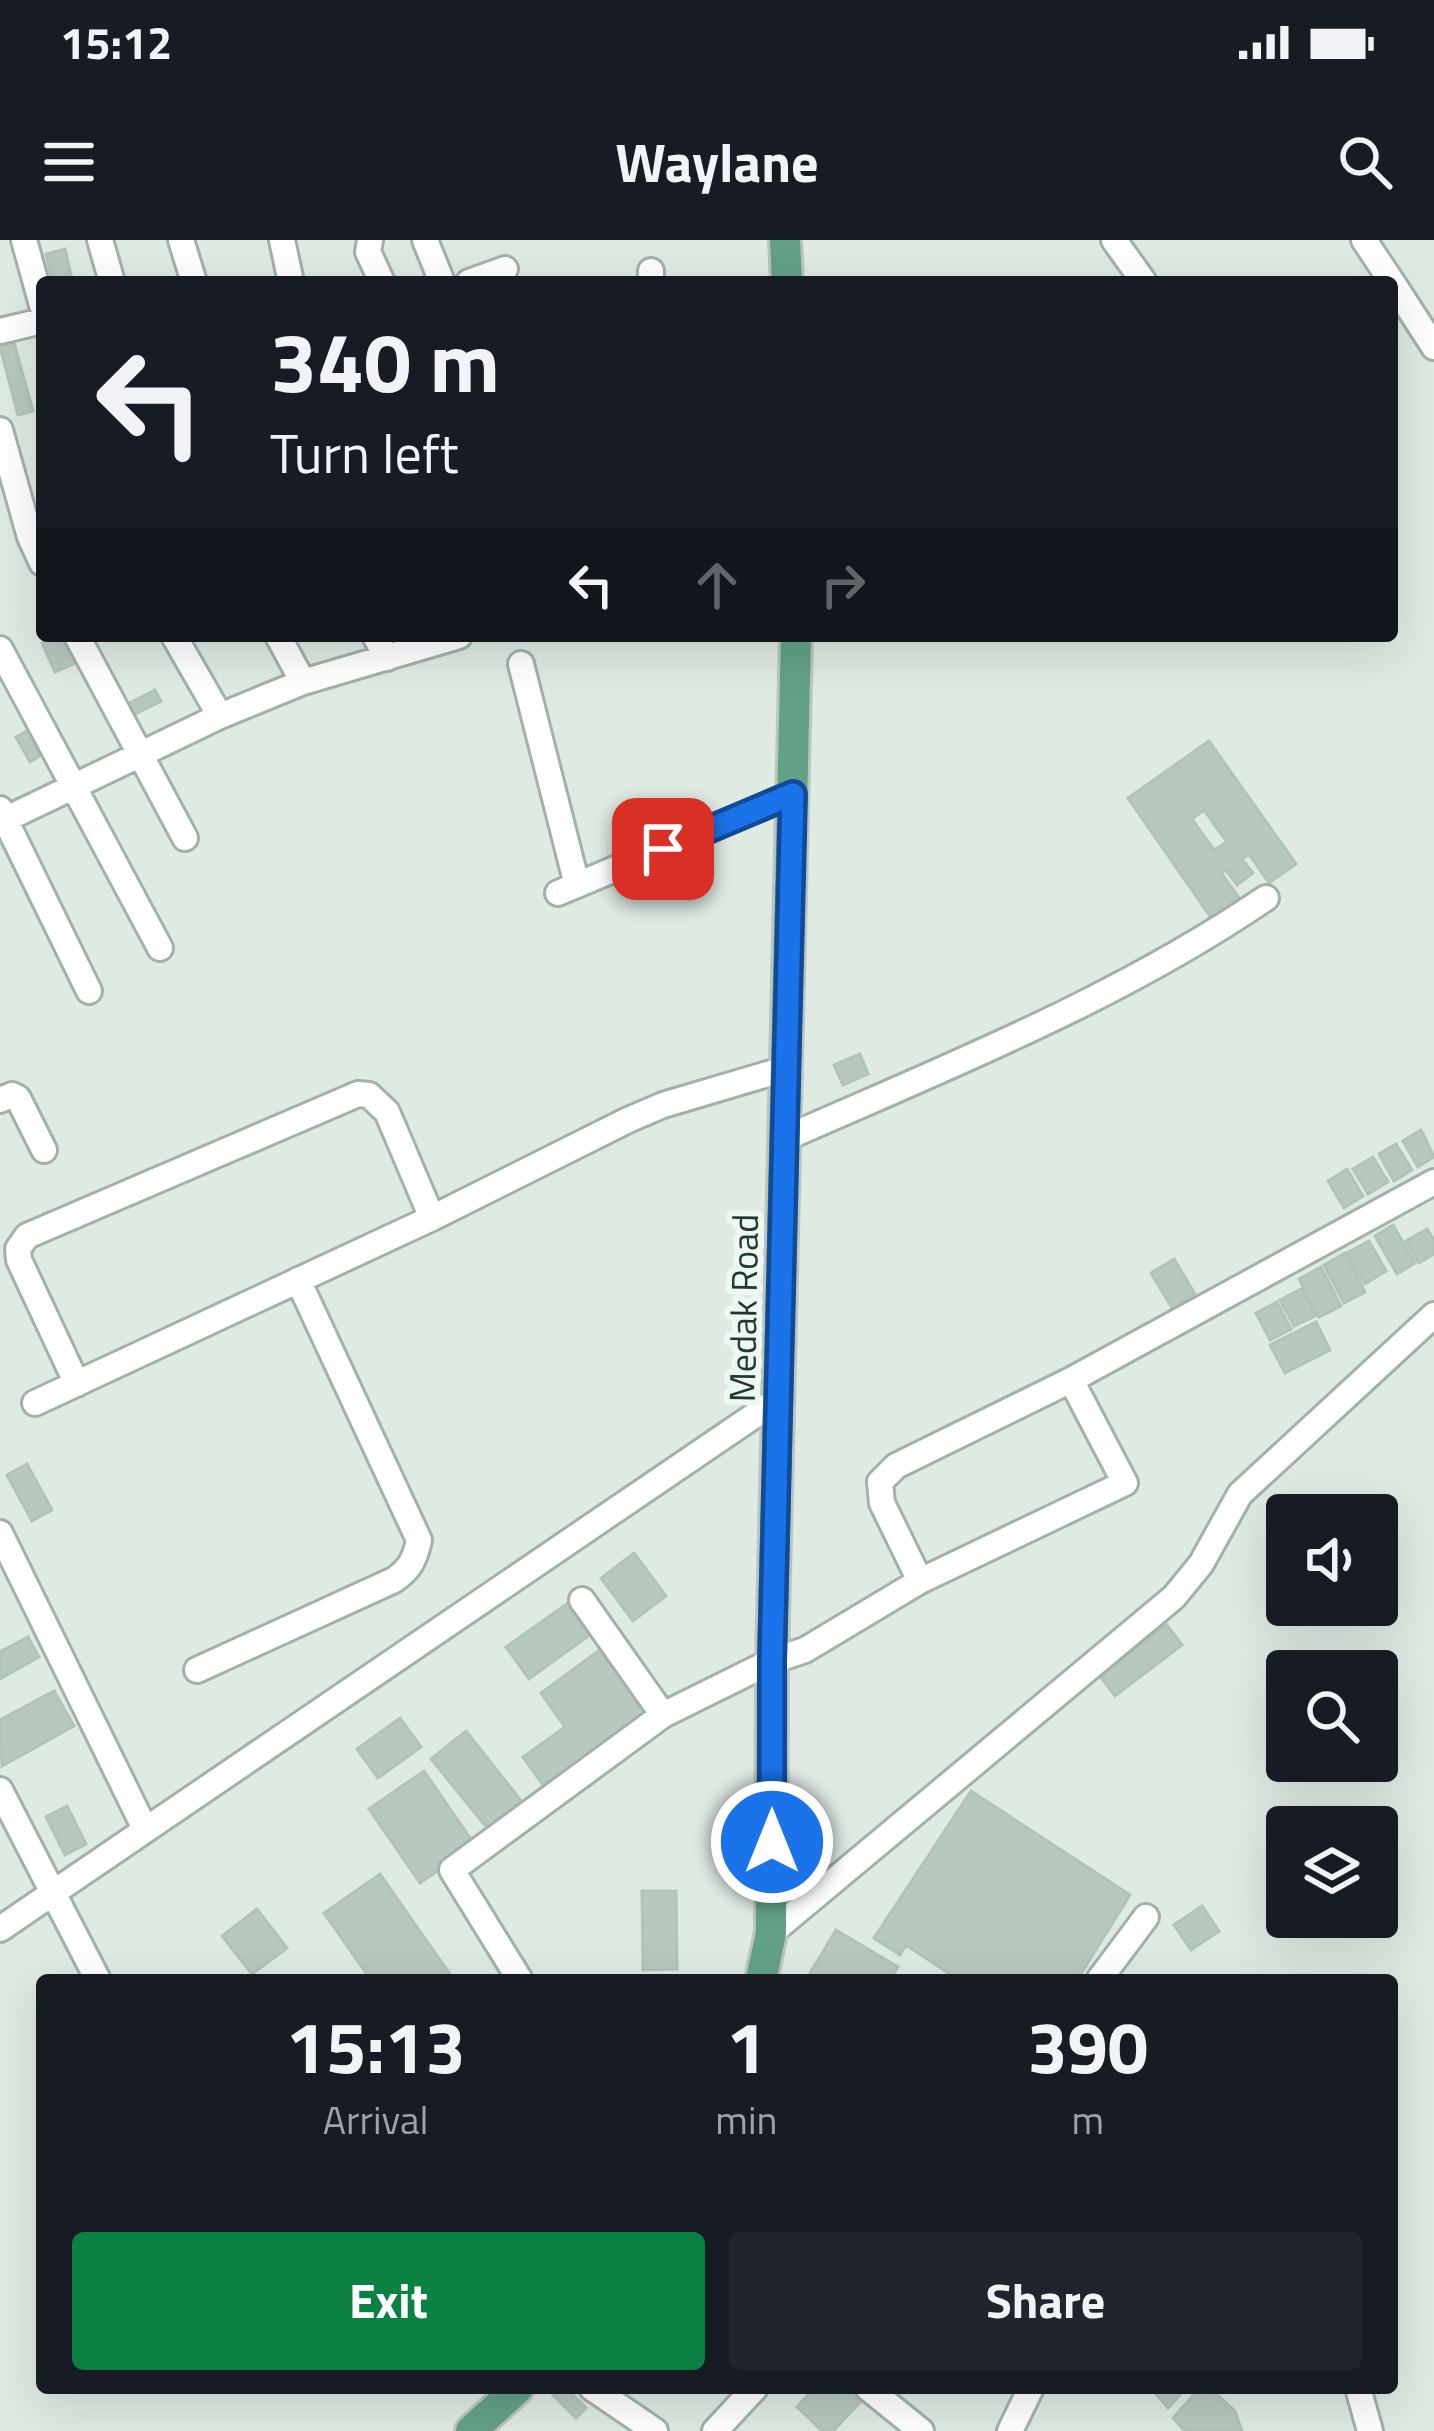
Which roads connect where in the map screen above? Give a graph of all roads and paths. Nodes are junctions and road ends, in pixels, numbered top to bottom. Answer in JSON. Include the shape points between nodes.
{"nodes":[{"id":1,"x":24,"y":240,"type":"edge"},
{"id":2,"x":100,"y":240,"type":"edge"},
{"id":3,"x":181,"y":240,"type":"edge"},
{"id":4,"x":282,"y":240,"type":"edge"},
{"id":5,"x":370,"y":240,"type":"edge"},
{"id":6,"x":425,"y":240,"type":"edge"},
{"id":7,"x":785,"y":240,"type":"edge"},
{"id":8,"x":1114,"y":240,"type":"edge"},
{"id":9,"x":1364,"y":240,"type":"edge"},
{"id":10,"x":505,"y":269,"type":"dead end"},
{"id":11,"x":110,"y":276,"type":"edge"},
{"id":12,"x":186,"y":276,"type":"edge"},
{"id":13,"x":290,"y":276,"type":"edge"},
{"id":14,"x":379,"y":276,"type":"edge"},
{"id":15,"x":440,"y":276,"type":"edge"},
{"id":16,"x":486,"y":276,"type":"edge"},
{"id":17,"x":788,"y":276,"type":"edge"},
{"id":18,"x":1140,"y":276,"type":"edge"},
{"id":19,"x":1388,"y":276,"type":"edge"},
{"id":20,"x":36,"y":283,"type":"edge"},
{"id":21,"x":1398,"y":291,"type":"edge"},
{"id":22,"x":36,"y":323,"type":"edge"},
{"id":23,"x":0,"y":332,"type":"edge"},
{"id":24,"x":1434,"y":347,"type":"edge"},
{"id":25,"x":0,"y":430,"type":"edge"},
{"id":26,"x":36,"y":550,"type":"edge"},
{"id":27,"x":80,"y":642,"type":"edge"},
{"id":28,"x":177,"y":642,"type":"edge"},
{"id":29,"x":281,"y":642,"type":"edge"},
{"id":30,"x":416,"y":642,"type":"edge"},
{"id":31,"x":796,"y":642,"type":"edge"},
{"id":32,"x":381,"y":647,"type":"edge"},
{"id":33,"x":0,"y":649,"type":"edge"},
{"id":34,"x":521,"y":664,"type":"dead end"},
{"id":35,"x":303,"y":682,"type":"junction"},
{"id":36,"x":220,"y":716,"type":"junction"},
{"id":37,"x":140,"y":757,"type":"junction"},
{"id":38,"x":75,"y":788,"type":"junction"},
{"id":39,"x":793,"y":794,"type":"junction"},
{"id":40,"x":2,"y":817,"type":"edge"},
{"id":41,"x":185,"y":838,"type":"dead end"},
{"id":42,"x":1266,"y":898,"type":"dead end"},
{"id":43,"x":160,"y":948,"type":"dead end"},
{"id":44,"x":88,"y":991,"type":"dead end"},
{"id":45,"x":788,"y":1068,"type":"junction"},
{"id":46,"x":1,"y":1096,"type":"edge"},
{"id":47,"x":786,"y":1138,"type":"junction"},
{"id":48,"x":44,"y":1150,"type":"dead end"},
{"id":49,"x":1434,"y":1182,"type":"edge"},
{"id":50,"x":433,"y":1218,"type":"junction"},
{"id":51,"x":298,"y":1280,"type":"junction"},
{"id":52,"x":1434,"y":1315,"type":"edge"},
{"id":53,"x":1071,"y":1380,"type":"junction"},
{"id":54,"x":76,"y":1384,"type":"junction"},
{"id":55,"x":780,"y":1398,"type":"junction"},
{"id":56,"x":35,"y":1403,"type":"dead end"},
{"id":57,"x":0,"y":1533,"type":"edge"},
{"id":58,"x":920,"y":1581,"type":"junction"},
{"id":59,"x":582,"y":1600,"type":"dead end"},
{"id":60,"x":772,"y":1661,"type":"junction"},
{"id":61,"x":197,"y":1670,"type":"dead end"},
{"id":62,"x":663,"y":1714,"type":"junction"},
{"id":63,"x":0,"y":1790,"type":"edge"},
{"id":64,"x":145,"y":1829,"type":"junction"},
{"id":65,"x":50,"y":1893,"type":"junction"},
{"id":66,"x":1147,"y":1917,"type":"dead end"},
{"id":67,"x":0,"y":1929,"type":"edge"},
{"id":68,"x":771,"y":1933,"type":"junction"},
{"id":69,"x":95,"y":1974,"type":"edge"},
{"id":70,"x":516,"y":1974,"type":"edge"},
{"id":71,"x":762,"y":1974,"type":"edge"},
{"id":72,"x":1104,"y":1974,"type":"edge"},
{"id":73,"x":511,"y":2394,"type":"edge"},
{"id":74,"x":601,"y":2394,"type":"edge"},
{"id":75,"x":749,"y":2394,"type":"edge"},
{"id":76,"x":875,"y":2394,"type":"edge"},
{"id":77,"x":1028,"y":2394,"type":"edge"},
{"id":78,"x":1360,"y":2394,"type":"edge"},
{"id":79,"x":471,"y":2431,"type":"edge"},
{"id":80,"x":655,"y":2431,"type":"edge"},
{"id":81,"x":715,"y":2431,"type":"edge"},
{"id":82,"x":921,"y":2431,"type":"edge"},
{"id":83,"x":1010,"y":2431,"type":"edge"},
{"id":84,"x":1370,"y":2431,"type":"edge"}],
"edges":[{"from":1,"to":20,"type":"street"},
{"from":2,"to":11,"type":"street"},
{"from":3,"to":12,"type":"street"},
{"from":4,"to":13,"type":"street"},
{"from":5,"to":14,"type":"street"},
{"from":6,"to":15,"type":"street"},
{"from":7,"to":17,"type":"main road"},
{"from":8,"to":18,"type":"street"},
{"from":9,"to":19,"type":"street"},
{"from":10,"to":16,"type":"street"},
{"from":21,"to":24,"type":"street"},
{"from":22,"to":23,"type":"street"},
{"from":25,"to":26,"type":"street"},
{"from":27,"to":37,"type":"street"},
{"from":28,"to":36,"type":"street"},
{"from":29,"to":35,"type":"street"},
{"from":30,"to":32,"type":"street"},
{"from":31,"to":39,"type":"main road","name":"Medak Road"},
{"from":32,"to":35,"type":"street"},
{"from":33,"to":38,"type":"street"},
{"from":34,"to":39,"type":"street","via":[[567,889]]},
{"from":35,"to":36,"type":"street"},
{"from":36,"to":37,"type":"street"},
{"from":37,"to":38,"type":"street"},
{"from":37,"to":41,"type":"street"},
{"from":38,"to":40,"type":"street"},
{"from":38,"to":43,"type":"street"},
{"from":39,"to":45,"type":"main road","name":"Medak Road"},
{"from":40,"to":44,"type":"street"},
{"from":42,"to":47,"type":"street","via":[[1144,974]]},
{"from":45,"to":47,"type":"main road","name":"Medak Road"},
{"from":45,"to":50,"type":"street","via":[[663,1105]]},
{"from":46,"to":48,"type":"street","via":[[18,1098]]},
{"from":47,"to":55,"type":"main road","name":"Medak Road"},
{"from":49,"to":53,"type":"street"},
{"from":50,"to":51,"type":"street"},
{"from":50,"to":54,"type":"street","via":[[387,1112],[358,1094],[27,1236],[19,1260]]},
{"from":51,"to":54,"type":"street"},
{"from":51,"to":61,"type":"street","via":[[419,1540],[416,1556],[394,1580]]},
{"from":52,"to":68,"type":"street","via":[[1240,1494],[1174,1597]]},
{"from":53,"to":58,"type":"street","via":[[896,1466],[880,1482],[882,1503]]},
{"from":53,"to":58,"type":"street","via":[[1125,1483]]},
{"from":54,"to":56,"type":"street"},
{"from":55,"to":60,"type":"main road","name":"Medak Road"},
{"from":55,"to":64,"type":"street"},
{"from":57,"to":64,"type":"street"},
{"from":58,"to":60,"type":"street","via":[[805,1650]]},
{"from":59,"to":62,"type":"street"},
{"from":60,"to":62,"type":"street"},
{"from":60,"to":68,"type":"main road","name":"Medak Road"},
{"from":62,"to":70,"type":"street","via":[[452,1870]]},
{"from":63,"to":65,"type":"street"},
{"from":64,"to":65,"type":"street"},
{"from":65,"to":67,"type":"street"},
{"from":65,"to":69,"type":"street"},
{"from":66,"to":72,"type":"street"},
{"from":68,"to":71,"type":"main road","name":"Medak Road"},
{"from":73,"to":79,"type":"main road"},
{"from":74,"to":80,"type":"street"},
{"from":75,"to":81,"type":"street"},
{"from":76,"to":82,"type":"street"},
{"from":77,"to":83,"type":"street"},
{"from":78,"to":84,"type":"street"}]}
